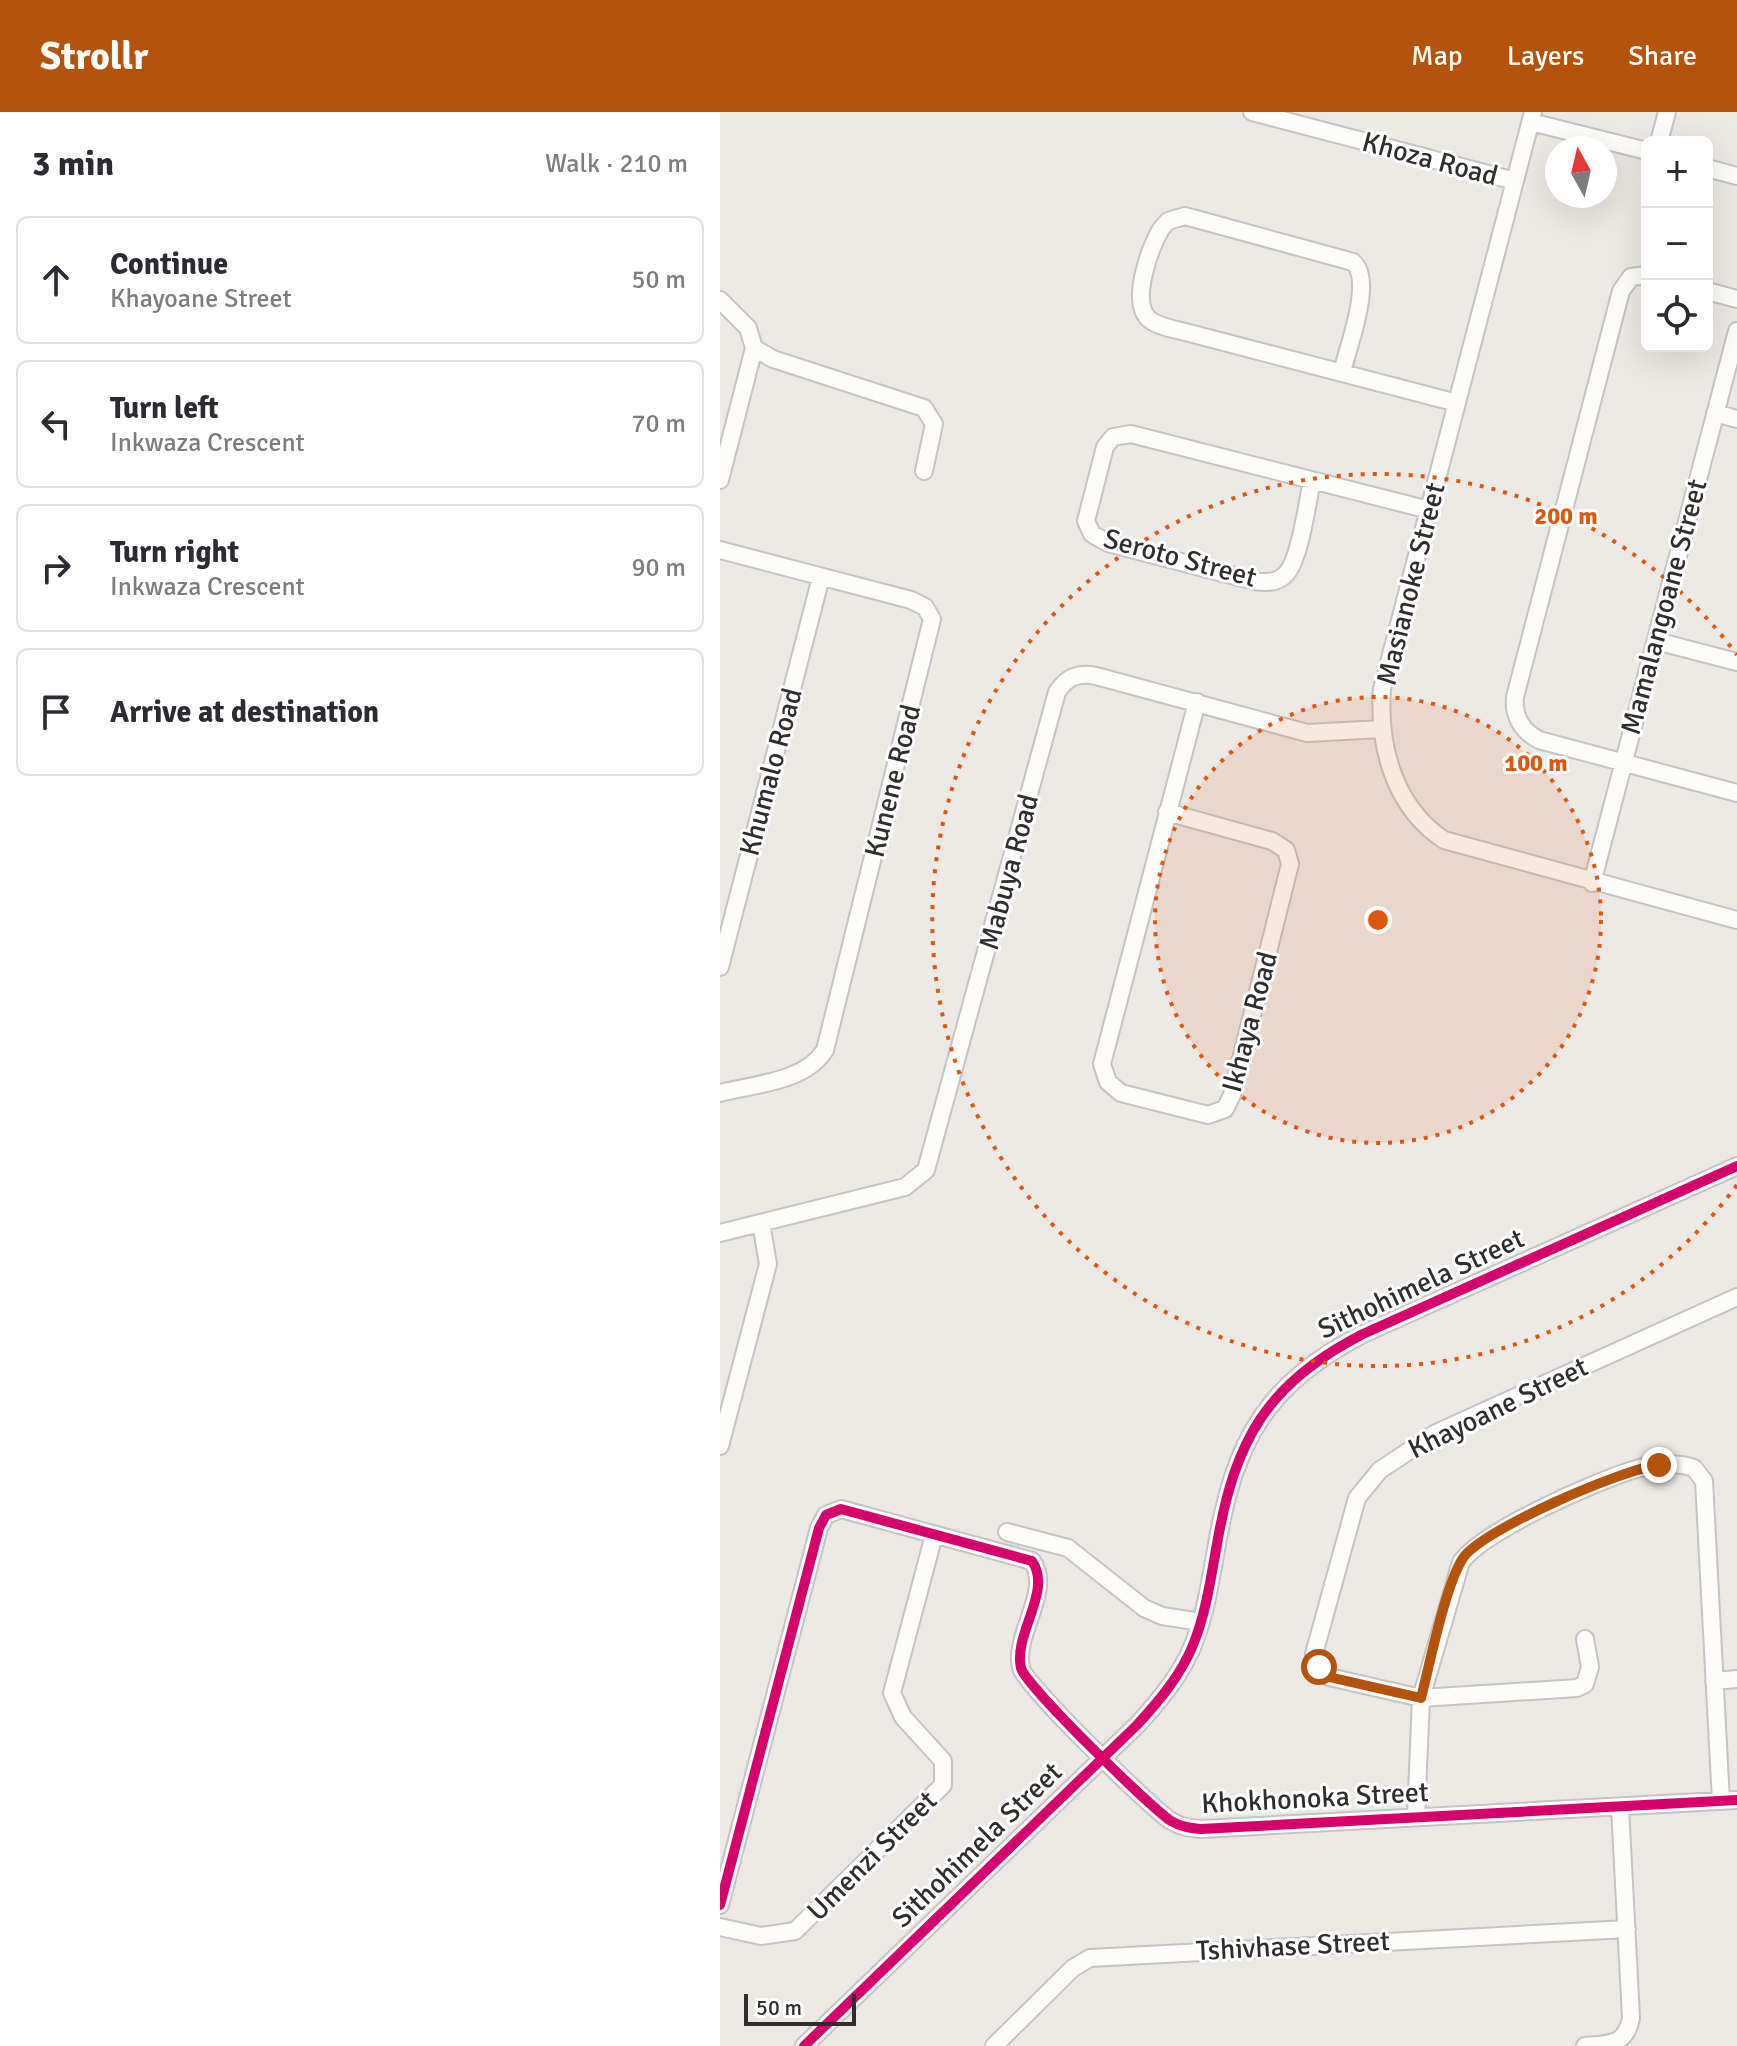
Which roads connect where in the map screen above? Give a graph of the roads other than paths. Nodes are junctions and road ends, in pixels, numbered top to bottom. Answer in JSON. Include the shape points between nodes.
{"nodes":[{"id":1,"x":1252,"y":112,"type":"edge"},
{"id":2,"x":1667,"y":112,"type":"edge"},
{"id":3,"x":1532,"y":117,"type":"edge"},
{"id":4,"x":1661,"y":136,"type":"edge"},
{"id":5,"x":1641,"y":149,"type":"edge"},
{"id":6,"x":1713,"y":170,"type":"edge"},
{"id":7,"x":1737,"y":176,"type":"edge"},
{"id":8,"x":1515,"y":181,"type":"junction"},
{"id":9,"x":1641,"y":276,"type":"edge"},
{"id":10,"x":1713,"y":293,"type":"edge"},
{"id":11,"x":1737,"y":299,"type":"edge"},
{"id":12,"x":720,"y":300,"type":"edge"},
{"id":13,"x":1737,"y":331,"type":"edge"},
{"id":14,"x":754,"y":348,"type":"junction"},
{"id":15,"x":1342,"y":372,"type":"junction"},
{"id":16,"x":1457,"y":403,"type":"junction"},
{"id":17,"x":1715,"y":413,"type":"junction"},
{"id":18,"x":1737,"y":419,"type":"edge"},
{"id":19,"x":924,"y":471,"type":"dead end"},
{"id":20,"x":720,"y":480,"type":"edge"},
{"id":21,"x":1312,"y":481,"type":"junction"},
{"id":22,"x":1429,"y":510,"type":"junction"},
{"id":23,"x":720,"y":550,"type":"edge"},
{"id":24,"x":821,"y":577,"type":"junction"},
{"id":25,"x":1656,"y":641,"type":"junction"},
{"id":26,"x":1737,"y":662,"type":"edge"},
{"id":27,"x":1197,"y":702,"type":"junction"},
{"id":28,"x":1382,"y":729,"type":"junction"},
{"id":29,"x":1623,"y":764,"type":"junction"},
{"id":30,"x":1737,"y":793,"type":"edge"},
{"id":31,"x":1167,"y":812,"type":"junction"},
{"id":32,"x":1592,"y":883,"type":"junction"},
{"id":33,"x":1737,"y":920,"type":"edge"},
{"id":34,"x":720,"y":967,"type":"edge"},
{"id":35,"x":720,"y":1093,"type":"edge"},
{"id":36,"x":1737,"y":1166,"type":"edge"},
{"id":37,"x":761,"y":1223,"type":"junction"},
{"id":38,"x":720,"y":1233,"type":"edge"},
{"id":39,"x":1737,"y":1297,"type":"edge"},
{"id":40,"x":739,"y":1370,"type":"junction"},
{"id":41,"x":720,"y":1375,"type":"edge"},
{"id":42,"x":720,"y":1446,"type":"edge"},
{"id":43,"x":1007,"y":1532,"type":"dead end"},
{"id":44,"x":934,"y":1535,"type":"junction"},
{"id":45,"x":1201,"y":1622,"type":"junction"},
{"id":46,"x":1585,"y":1639,"type":"dead end"},
{"id":47,"x":1737,"y":1679,"type":"edge"},
{"id":48,"x":1714,"y":1681,"type":"junction"},
{"id":49,"x":1421,"y":1698,"type":"junction"},
{"id":50,"x":1103,"y":1757,"type":"junction"},
{"id":51,"x":1729,"y":1801,"type":"edge"},
{"id":52,"x":1620,"y":1807,"type":"junction"},
{"id":53,"x":1416,"y":1817,"type":"junction"},
{"id":54,"x":720,"y":1905,"type":"edge"},
{"id":55,"x":720,"y":1927,"type":"edge"},
{"id":56,"x":1627,"y":1929,"type":"junction"},
{"id":57,"x":804,"y":2046,"type":"edge"},
{"id":58,"x":994,"y":2046,"type":"edge"},
{"id":59,"x":1585,"y":2046,"type":"edge"}],
"edges":[{"from":1,"to":8,"type":"street","name":"Khoza Road"},
{"from":2,"to":4,"type":"street"},
{"from":3,"to":5,"type":"street"},
{"from":3,"to":8,"type":"street","name":"Masianoke Street"},
{"from":6,"to":7,"type":"street"},
{"from":8,"to":16,"type":"street","name":"Masianoke Street"},
{"from":9,"to":29,"type":"street","via":[[1631,277],[1621,291],[1514,704],[1527,734]]},
{"from":10,"to":11,"type":"street"},
{"from":12,"to":14,"type":"street","via":[[748,328]]},
{"from":13,"to":17,"type":"street","name":"Mamalangoane Street"},
{"from":14,"to":19,"type":"street","via":[[773,359],[924,408],[934,424]]},
{"from":14,"to":20,"type":"street"},
{"from":15,"to":15,"type":"street","via":[[1162,325],[1146,316],[1141,302],[1146,272],[1154,240],[1168,221],[1193,218],[1335,255],[1357,266],[1363,288]]},
{"from":15,"to":16,"type":"street"},
{"from":16,"to":22,"type":"street","name":"Masianoke Street"},
{"from":17,"to":18,"type":"street"},
{"from":17,"to":25,"type":"street","name":"Mamalangoane Street"},
{"from":21,"to":21,"type":"street","name":"Seroto Street","via":[[1120,434],[1105,447],[1086,521],[1092,534],[1108,543],[1272,582],[1292,566]]},
{"from":21,"to":22,"type":"street","name":"Seroto Street"},
{"from":22,"to":28,"type":"street","name":"Masianoke Street","via":[[1382,689]]},
{"from":23,"to":24,"type":"street","name":"Kunene Road"},
{"from":24,"to":34,"type":"street","name":"Khumalo Road"},
{"from":24,"to":35,"type":"street","name":"Kunene Road","via":[[919,603],[932,619],[930,634],[825,1050],[803,1072]]},
{"from":25,"to":26,"type":"street"},
{"from":25,"to":29,"type":"street","name":"Mamalangoane Street"},
{"from":27,"to":28,"type":"street","name":"Mabuya Road","via":[[1307,733]]},
{"from":27,"to":31,"type":"street","name":"Ikhaya Road"},
{"from":27,"to":37,"type":"street","name":"Mabuya Road","via":[[1087,674],[1062,684],[926,1170],[905,1187]]},
{"from":28,"to":32,"type":"street","name":"Masianoke Street","via":[[1402,794],[1431,832],[1455,845]]},
{"from":29,"to":30,"type":"street"},
{"from":29,"to":32,"type":"street","name":"Mamalangoane Street"},
{"from":31,"to":31,"type":"street","name":"Ikhaya Road","via":[[1102,1064],[1108,1082],[1121,1093],[1208,1115],[1225,1109],[1232,1095],[1290,864],[1286,850],[1272,841]]},
{"from":32,"to":33,"type":"street","name":"Masianoke Street"},
{"from":36,"to":45,"type":"street","name":"Sithohimela Street","via":[[1363,1334],[1301,1371],[1260,1414],[1241,1451]]},
{"from":37,"to":38,"type":"street","name":"Mabuya Road"},
{"from":37,"to":40,"type":"street","via":[[768,1264]]},
{"from":39,"to":49,"type":"street","name":"Khayoane Street","via":[[1436,1433],[1360,1490],[1316,1660],[1329,1677]]},
{"from":40,"to":41,"type":"street"},
{"from":40,"to":42,"type":"street"},
{"from":43,"to":45,"type":"street","via":[[1068,1548],[1153,1612]]},
{"from":44,"to":50,"type":"street","name":"Khokhonoka Street","via":[[1032,1561],[1038,1580],[1021,1669]]},
{"from":44,"to":54,"type":"street","name":"Khokhonoka Street","via":[[847,1509],[823,1518]]},
{"from":44,"to":55,"type":"street","name":"Umenzi Street","via":[[892,1693],[903,1717],[943,1761],[943,1785],[795,1931],[761,1936]]},
{"from":45,"to":50,"type":"street","name":"Sithohimela Street","via":[[1167,1688]]},
{"from":46,"to":49,"type":"street","via":[[1589,1675],[1577,1688]]},
{"from":47,"to":48,"type":"street"},
{"from":48,"to":49,"type":"street","via":[[1704,1481],[1687,1466],[1659,1465],[1632,1470],[1476,1544],[1456,1573]]},
{"from":48,"to":51,"type":"street"},
{"from":49,"to":53,"type":"street"},
{"from":50,"to":53,"type":"street","name":"Khokhonoka Street","via":[[1168,1819],[1188,1828]]},
{"from":50,"to":57,"type":"street","name":"Sithohimela Street"},
{"from":51,"to":52,"type":"street","name":"Khokhonoka Street"},
{"from":52,"to":53,"type":"street","name":"Khokhonoka Street"},
{"from":52,"to":56,"type":"street"},
{"from":56,"to":58,"type":"street","name":"Tshivhase Street","via":[[1090,1958],[1073,1968]]},
{"from":56,"to":59,"type":"street","via":[[1627,2034],[1612,2044]]}]}
